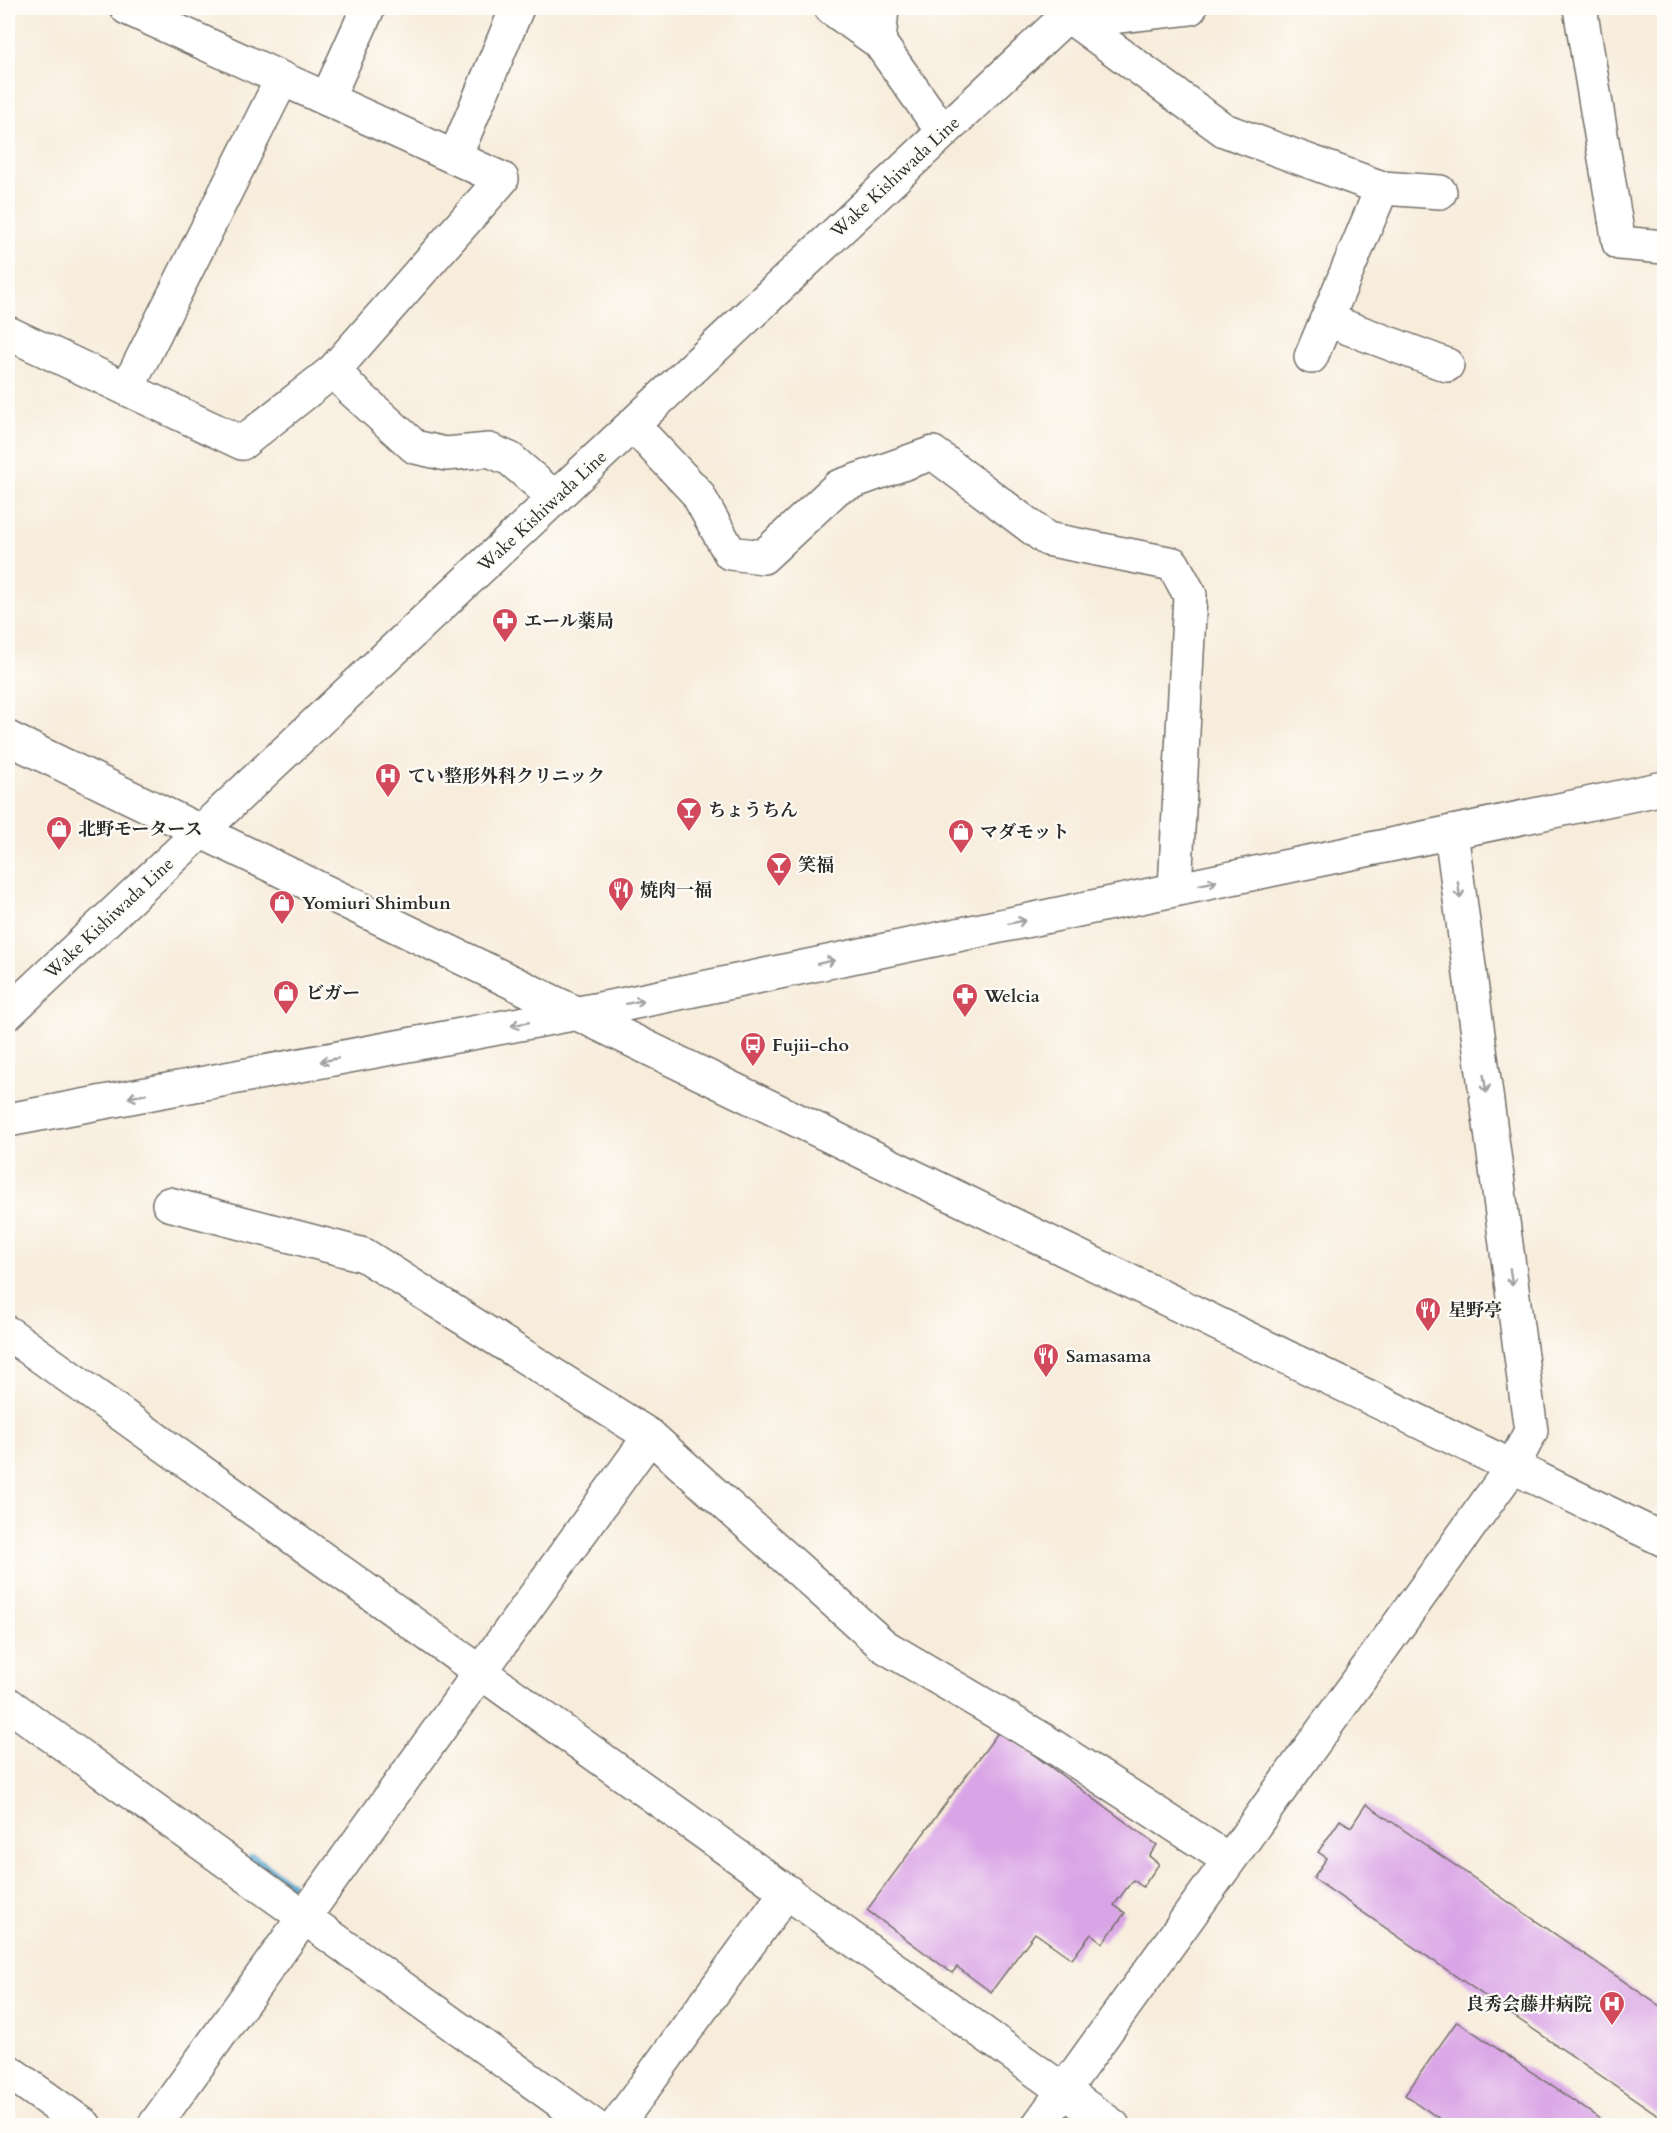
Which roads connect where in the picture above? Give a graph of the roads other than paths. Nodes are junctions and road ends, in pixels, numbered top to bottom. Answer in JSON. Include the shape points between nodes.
{"nodes":[{"id":1,"x":127,"y":8,"type":"edge"},
{"id":2,"x":368,"y":8,"type":"edge"},
{"id":3,"x":517,"y":8,"type":"edge"},
{"id":4,"x":831,"y":8,"type":"edge"},
{"id":5,"x":882,"y":8,"type":"edge"},
{"id":6,"x":1190,"y":8,"type":"edge"},
{"id":7,"x":1580,"y":8,"type":"edge"},
{"id":8,"x":1072,"y":15,"type":"edge"},
{"id":9,"x":879,"y":42,"type":"junction"},
{"id":10,"x":282,"y":79,"type":"junction"},
{"id":11,"x":327,"y":99,"type":"junction"},
{"id":12,"x":943,"y":132,"type":"junction"},
{"id":13,"x":455,"y":157,"type":"junction"},
{"id":14,"x":1382,"y":188,"type":"junction"},
{"id":15,"x":1440,"y":192,"type":"dead end"},
{"id":16,"x":1665,"y":247,"type":"edge"},
{"id":17,"x":1327,"y":320,"type":"junction"},
{"id":18,"x":8,"y":333,"type":"edge"},
{"id":19,"x":1311,"y":357,"type":"dead end"},
{"id":20,"x":1448,"y":365,"type":"dead end"},
{"id":21,"x":334,"y":370,"type":"junction"},
{"id":22,"x":127,"y":389,"type":"junction"},
{"id":23,"x":633,"y":425,"type":"junction"},
{"id":24,"x":555,"y":498,"type":"junction"},
{"id":25,"x":8,"y":738,"type":"edge"},
{"id":26,"x":1665,"y":788,"type":"edge"},
{"id":27,"x":203,"y":831,"type":"junction"},
{"id":28,"x":1451,"y":832,"type":"junction"},
{"id":29,"x":1175,"y":890,"type":"junction"},
{"id":30,"x":8,"y":1013,"type":"edge"},
{"id":31,"x":578,"y":1013,"type":"junction"},
{"id":32,"x":8,"y":1120,"type":"edge"},
{"id":33,"x":169,"y":1204,"type":"dead end"},
{"id":34,"x":8,"y":1333,"type":"edge"},
{"id":35,"x":650,"y":1436,"type":"junction"},
{"id":36,"x":1513,"y":1466,"type":"junction"},
{"id":37,"x":1665,"y":1540,"type":"edge"},
{"id":38,"x":480,"y":1670,"type":"junction"},
{"id":39,"x":8,"y":1704,"type":"edge"},
{"id":40,"x":1229,"y":1860,"type":"junction"},
{"id":41,"x":787,"y":1891,"type":"junction"},
{"id":42,"x":302,"y":1916,"type":"junction"},
{"id":43,"x":8,"y":2071,"type":"edge"},
{"id":44,"x":1063,"y":2090,"type":"junction"},
{"id":45,"x":85,"y":2126,"type":"edge"},
{"id":46,"x":154,"y":2126,"type":"edge"},
{"id":47,"x":594,"y":2126,"type":"edge"},
{"id":48,"x":616,"y":2126,"type":"edge"},
{"id":49,"x":1038,"y":2126,"type":"edge"},
{"id":50,"x":1113,"y":2126,"type":"edge"}],
"edges":[{"from":1,"to":10,"type":"street"},
{"from":2,"to":11,"type":"street"},
{"from":3,"to":13,"type":"street"},
{"from":4,"to":9,"type":"street"},
{"from":5,"to":9,"type":"street"},
{"from":6,"to":8,"type":"street"},
{"from":7,"to":16,"type":"street","via":[[1619,243]]},
{"from":8,"to":12,"type":"street","name":"Wake Kishiwada Line"},
{"from":8,"to":14,"type":"street","via":[[1224,130]]},
{"from":9,"to":12,"type":"street"},
{"from":10,"to":11,"type":"street"},
{"from":10,"to":22,"type":"street"},
{"from":11,"to":13,"type":"street"},
{"from":12,"to":23,"type":"street","name":"Wake Kishiwada Line"},
{"from":13,"to":21,"type":"street","via":[[502,179]]},
{"from":14,"to":15,"type":"street"},
{"from":14,"to":17,"type":"street"},
{"from":17,"to":19,"type":"street"},
{"from":17,"to":20,"type":"street"},
{"from":18,"to":22,"type":"street"},
{"from":21,"to":22,"type":"street","via":[[242,443]]},
{"from":21,"to":24,"type":"street","via":[[415,447],[446,454],[489,450],[510,459]]},
{"from":23,"to":24,"type":"street","name":"Wake Kishiwada Line"},
{"from":23,"to":29,"type":"street","via":[[697,493],[730,553],[763,557],[838,487],[933,453],[1047,539],[1173,564],[1190,596]]},
{"from":24,"to":27,"type":"street","name":"Wake Kishiwada Line"},
{"from":25,"to":27,"type":"street"},
{"from":26,"to":28,"type":"street"},
{"from":27,"to":30,"type":"street","name":"Wake Kishiwada Line"},
{"from":27,"to":31,"type":"street"},
{"from":29,"to":28,"type":"street","one_way":true},
{"from":28,"to":36,"type":"street","one_way":true,"via":[[1531,1431]]},
{"from":31,"to":29,"type":"street","one_way":true},
{"from":31,"to":32,"type":"street","one_way":true},
{"from":31,"to":36,"type":"street"},
{"from":33,"to":35,"type":"street","via":[[364,1255]]},
{"from":34,"to":38,"type":"street"},
{"from":35,"to":38,"type":"street"},
{"from":35,"to":40,"type":"street","via":[[884,1646],[1046,1741]]},
{"from":36,"to":37,"type":"street"},
{"from":36,"to":40,"type":"street"},
{"from":38,"to":41,"type":"street"},
{"from":38,"to":42,"type":"street"},
{"from":39,"to":42,"type":"street"},
{"from":40,"to":44,"type":"street"},
{"from":41,"to":44,"type":"street"},
{"from":41,"to":48,"type":"street"},
{"from":42,"to":46,"type":"street"},
{"from":42,"to":47,"type":"street"},
{"from":43,"to":45,"type":"street"},
{"from":44,"to":49,"type":"street"},
{"from":44,"to":50,"type":"street"}]}
